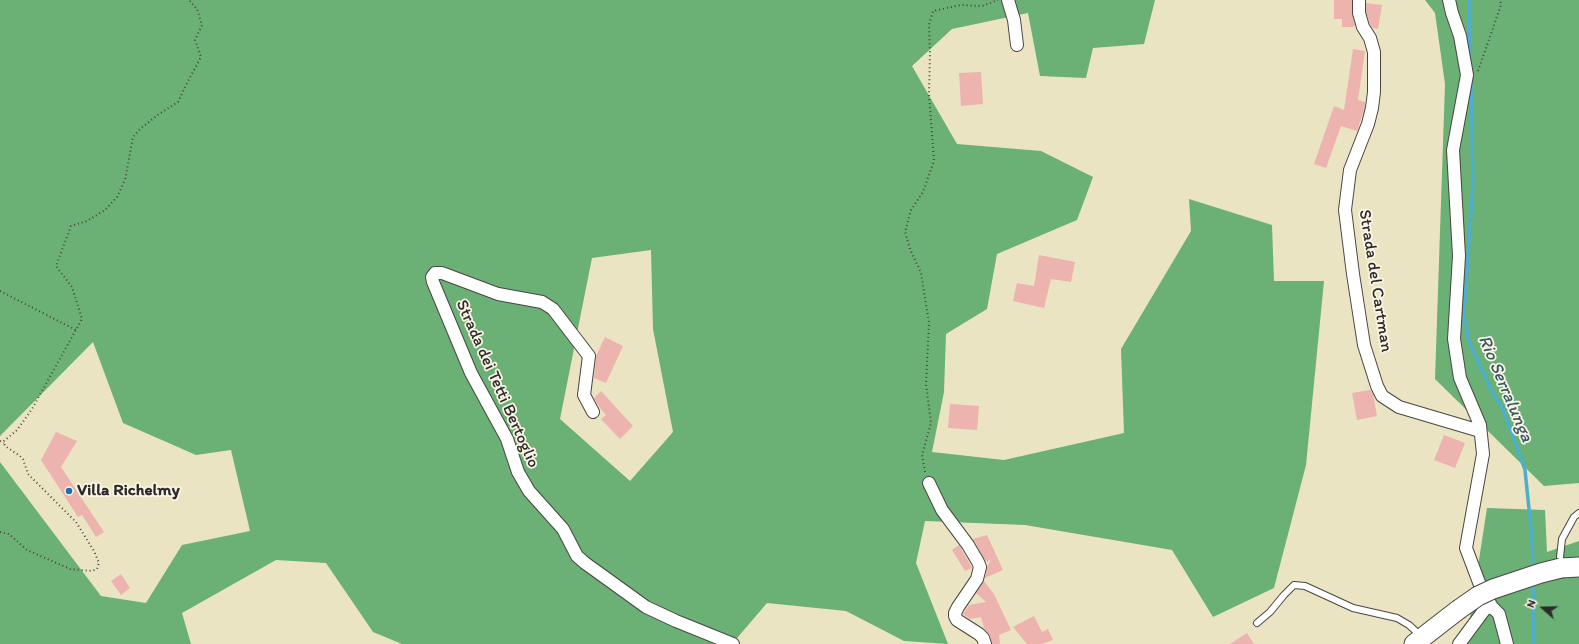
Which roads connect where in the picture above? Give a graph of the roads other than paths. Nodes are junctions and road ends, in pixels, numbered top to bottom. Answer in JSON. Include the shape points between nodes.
{"nodes":[{"id":1,"x":1008,"y":0,"type":"edge"},
{"id":2,"x":1359,"y":0,"type":"edge"},
{"id":3,"x":1450,"y":0,"type":"edge"},
{"id":4,"x":1017,"y":45,"type":"dead end"},
{"id":5,"x":593,"y":412,"type":"dead end"},
{"id":6,"x":1480,"y":431,"type":"junction"},
{"id":7,"x":929,"y":482,"type":"road end"},
{"id":8,"x":1579,"y":513,"type":"edge"},
{"id":9,"x":1570,"y":567,"type":"edge"},
{"id":10,"x":1492,"y":607,"type":"junction"},
{"id":11,"x":1257,"y":623,"type":"dead end"},
{"id":12,"x":1418,"y":641,"type":"edge"},
{"id":13,"x":733,"y":644,"type":"edge"},
{"id":14,"x":985,"y":644,"type":"edge"},
{"id":15,"x":1459,"y":644,"type":"edge"},
{"id":16,"x":1507,"y":644,"type":"edge"}],
"edges":[{"from":1,"to":4,"type":"street"},
{"from":2,"to":6,"type":"street","name":"Strada del Cartman","via":[[1361,20],[1374,52],[1374,92],[1368,124],[1350,170],[1345,210],[1364,345],[1382,396],[1399,407]]},
{"from":3,"to":6,"type":"street","via":[[1467,75],[1453,150],[1459,256],[1454,339],[1460,378],[1480,425]]},
{"from":5,"to":13,"type":"street","name":"Strada dei Tetti Bertoglio","via":[[584,395],[589,356],[553,309],[542,302],[498,294],[435,272],[433,282],[471,372],[507,439],[518,472],[529,491],[563,529],[578,556],[653,611]]},
{"from":6,"to":10,"type":"street","via":[[1483,454],[1466,548],[1480,585]]},
{"from":7,"to":14,"type":"street","via":[[942,510],[980,567],[977,579],[955,613],[957,620],[979,634]]},
{"from":8,"to":9,"type":"lane","via":[[1562,539],[1560,557]]},
{"from":9,"to":12,"type":"main road","bridge":true,"via":[[1541,573],[1478,596]]},
{"from":10,"to":15,"type":"street","via":[[1485,609]]},
{"from":10,"to":16,"type":"street","via":[[1499,614]]},
{"from":11,"to":12,"type":"lane","via":[[1294,585],[1305,586],[1353,608],[1397,618],[1409,625]]}]}
